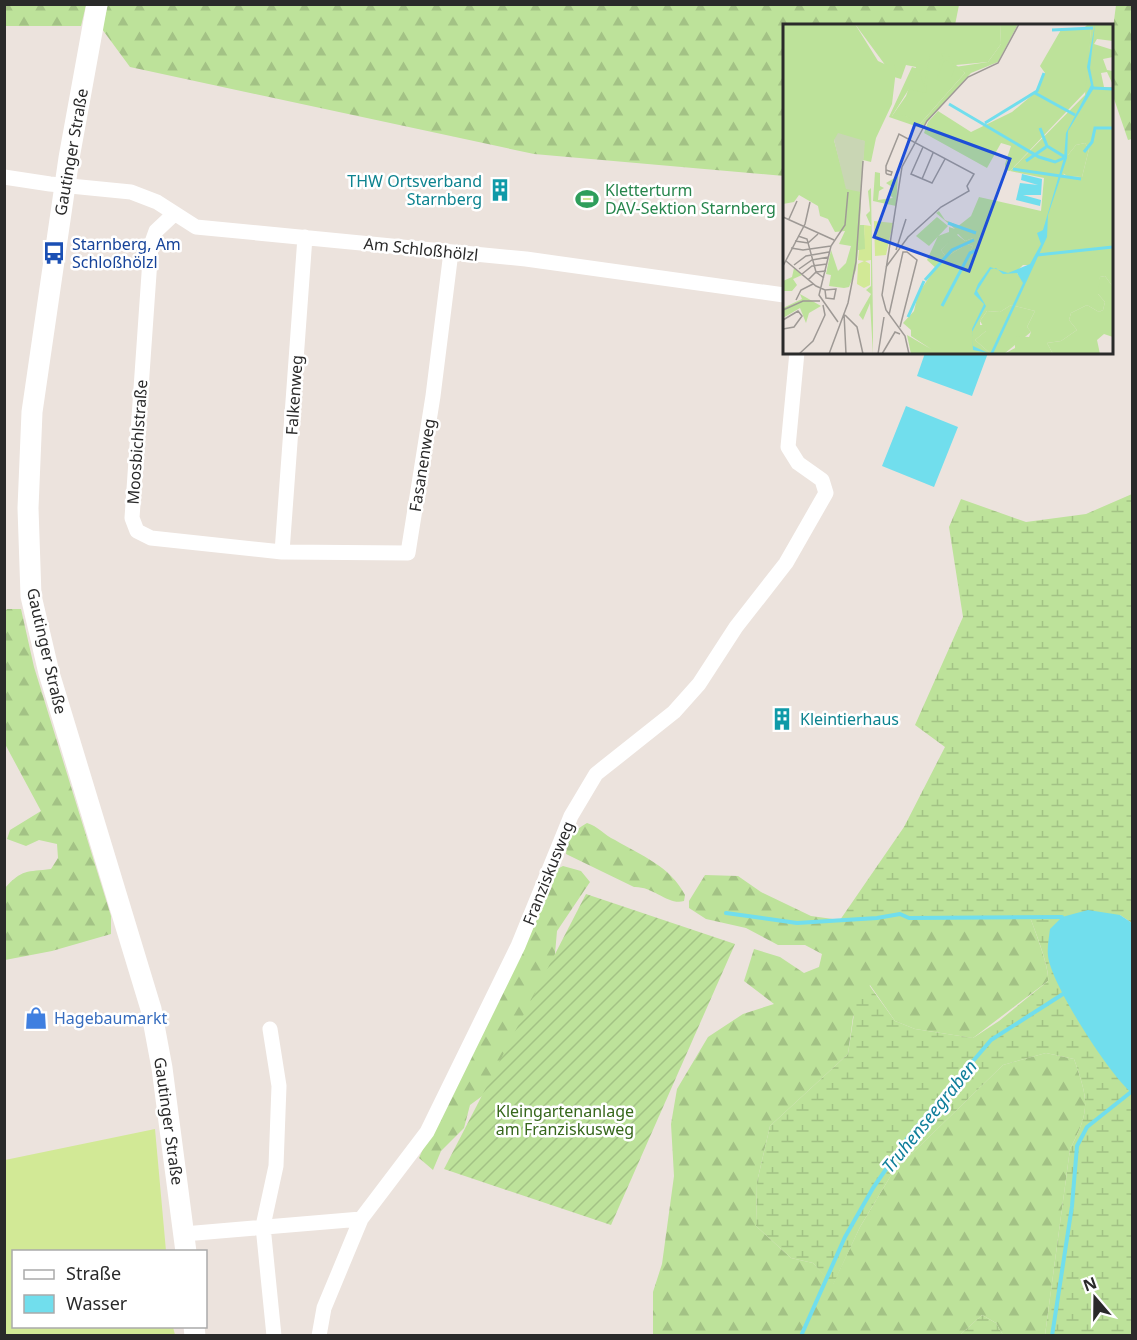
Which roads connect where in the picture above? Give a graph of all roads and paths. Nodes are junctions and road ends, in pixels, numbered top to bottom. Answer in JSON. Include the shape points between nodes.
{"nodes":[{"id":1,"x":97,"y":4,"type":"edge"},
{"id":2,"x":4,"y":177,"type":"edge"},
{"id":3,"x":65,"y":186,"type":"junction"},
{"id":4,"x":174,"y":214,"type":"junction"},
{"id":5,"x":305,"y":237,"type":"junction"},
{"id":6,"x":451,"y":252,"type":"junction"},
{"id":7,"x":783,"y":295,"type":"edge"},
{"id":8,"x":797,"y":354,"type":"edge"},
{"id":9,"x":282,"y":552,"type":"junction"},
{"id":10,"x":270,"y":1029,"type":"dead end"},
{"id":11,"x":361,"y":1219,"type":"junction"},
{"id":12,"x":263,"y":1226,"type":"junction"},
{"id":13,"x":185,"y":1243,"type":"edge"},
{"id":14,"x":274,"y":1335,"type":"edge"},
{"id":15,"x":319,"y":1335,"type":"edge"}],
"edges":[{"from":1,"to":3,"type":"main road","name":"Gautinger Straße"},
{"from":2,"to":3,"type":"street","name":"Am Schloßhölzl"},
{"from":3,"to":4,"type":"street","name":"Am Schloßhölzl","via":[[131,192]]},
{"from":3,"to":13,"type":"main road","name":"Gautinger Straße","via":[[32,412],[28,508],[31,596],[49,673],[151,1009]]},
{"from":4,"to":5,"type":"street","name":"Am Schloßhölzl","via":[[196,227]]},
{"from":4,"to":9,"type":"street","name":"Moosbichlstraße","via":[[156,231],[151,245],[132,518],[137,531],[151,538]]},
{"from":5,"to":6,"type":"street","name":"Am Schloßhölzl"},
{"from":5,"to":9,"type":"street","name":"Falkenweg"},
{"from":6,"to":7,"type":"street","name":"Am Schloßhölzl"},
{"from":6,"to":9,"type":"street","name":"Fasanenweg","via":[[408,553]]},
{"from":8,"to":11,"type":"street","name":"Franziskusweg","via":[[788,447],[798,464],[822,480],[826,493],[786,563],[736,627],[699,684],[674,712],[596,774],[571,816],[518,946],[427,1132]]},
{"from":10,"to":12,"type":"street","via":[[279,1086],[276,1166]]},
{"from":11,"to":12,"type":"street"},
{"from":11,"to":15,"type":"street","name":"Franziskusweg","via":[[324,1308]]},
{"from":12,"to":13,"type":"street"},
{"from":12,"to":14,"type":"street"}]}
